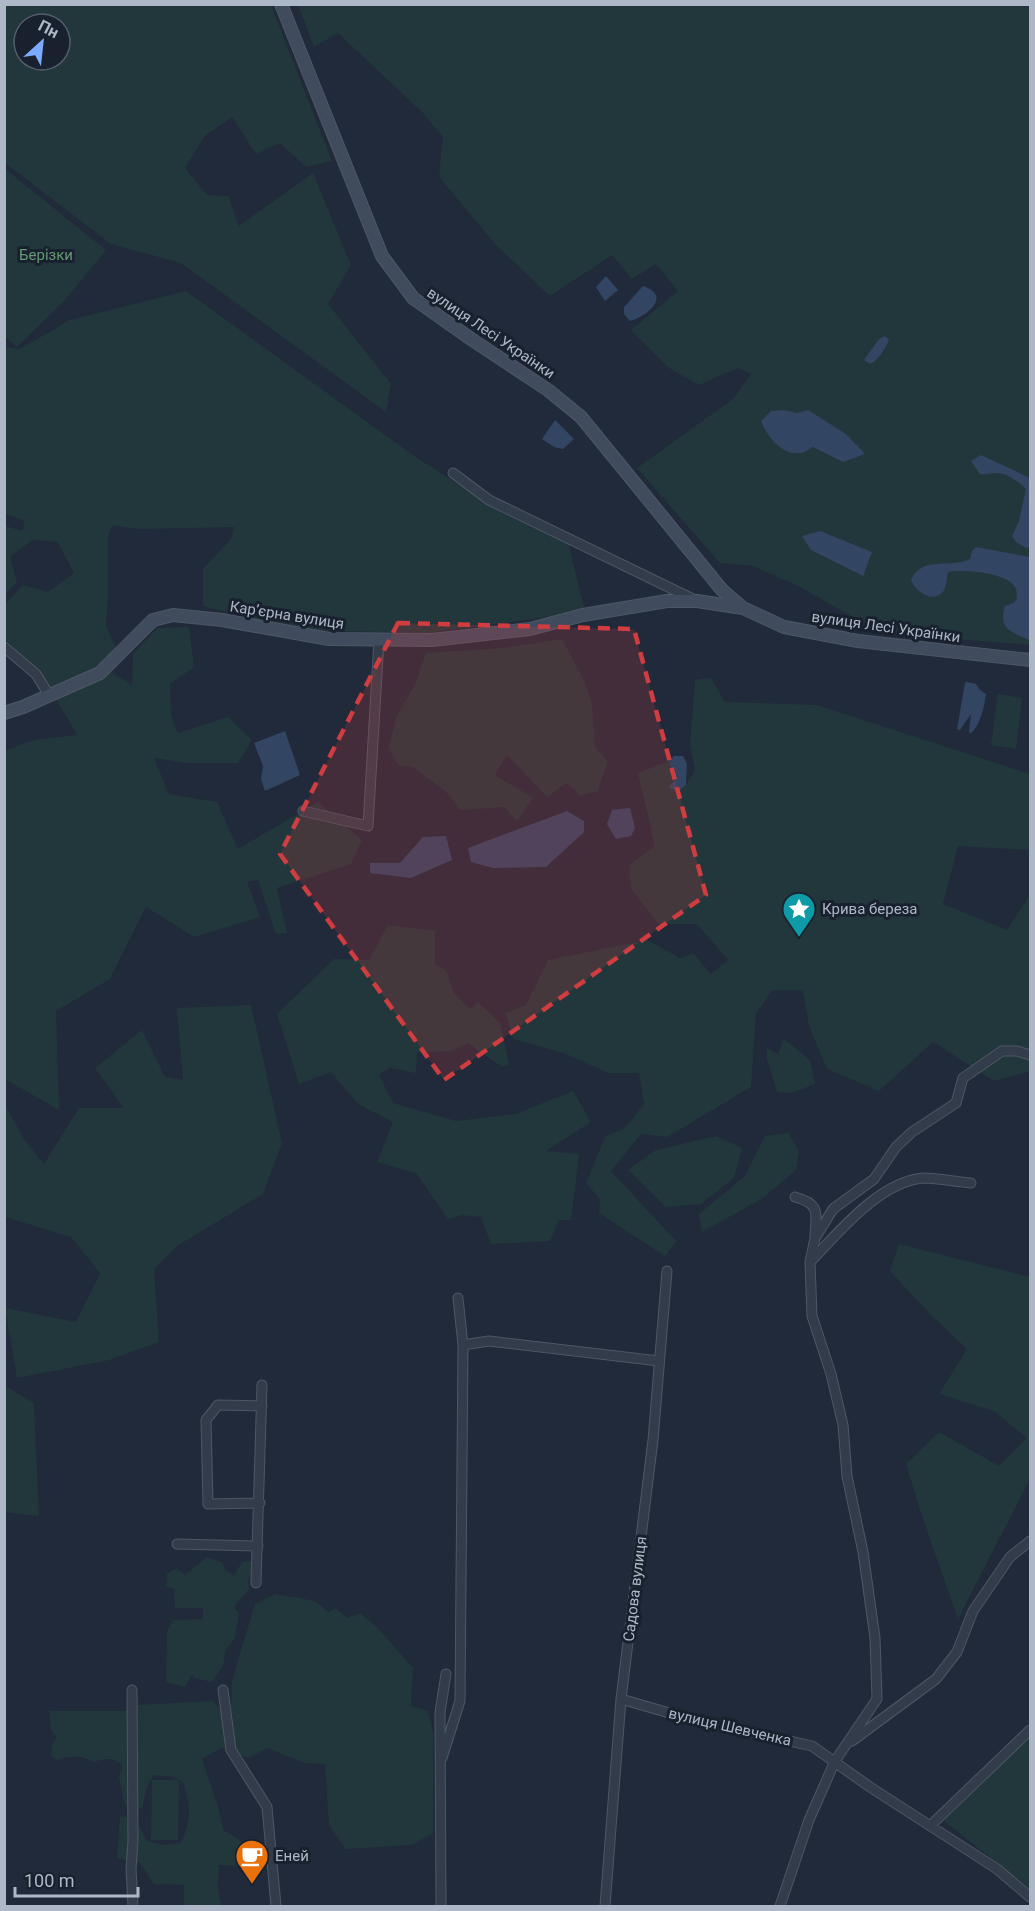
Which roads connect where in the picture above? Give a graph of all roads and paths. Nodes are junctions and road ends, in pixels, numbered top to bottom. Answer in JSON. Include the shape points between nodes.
{"nodes":[{"id":1,"x":281,"y":4,"type":"edge"},
{"id":2,"x":453,"y":473,"type":"dead end"},
{"id":3,"x":718,"y":584,"type":"junction"},
{"id":4,"x":701,"y":602,"type":"junction"},
{"id":5,"x":743,"y":608,"type":"junction"},
{"id":6,"x":592,"y":613,"type":"joint"},
{"id":7,"x":379,"y":640,"type":"junction"},
{"id":8,"x":4,"y":647,"type":"edge"},
{"id":9,"x":1030,"y":660,"type":"edge"},
{"id":10,"x":49,"y":695,"type":"junction"},
{"id":11,"x":4,"y":713,"type":"edge"},
{"id":12,"x":303,"y":811,"type":"dead end"},
{"id":13,"x":1030,"y":1055,"type":"edge"},
{"id":14,"x":971,"y":1183,"type":"dead end"},
{"id":15,"x":795,"y":1197,"type":"dead end"},
{"id":16,"x":815,"y":1238,"type":"junction"},
{"id":17,"x":810,"y":1262,"type":"junction"},
{"id":18,"x":667,"y":1271,"type":"dead end"},
{"id":19,"x":458,"y":1298,"type":"dead end"},
{"id":20,"x":463,"y":1345,"type":"junction"},
{"id":21,"x":659,"y":1360,"type":"junction"},
{"id":22,"x":262,"y":1385,"type":"dead end"},
{"id":23,"x":262,"y":1406,"type":"junction"},
{"id":24,"x":260,"y":1503,"type":"junction"},
{"id":25,"x":1030,"y":1541,"type":"edge"},
{"id":26,"x":177,"y":1544,"type":"dead end"},
{"id":27,"x":258,"y":1546,"type":"junction"},
{"id":28,"x":256,"y":1583,"type":"dead end"},
{"id":29,"x":446,"y":1674,"type":"dead end"},
{"id":30,"x":132,"y":1690,"type":"dead end"},
{"id":31,"x":223,"y":1690,"type":"dead end"},
{"id":32,"x":621,"y":1699,"type":"junction"},
{"id":33,"x":877,"y":1699,"type":"junction"},
{"id":34,"x":893,"y":1712,"type":"junction"},
{"id":35,"x":1030,"y":1730,"type":"edge"},
{"id":36,"x":847,"y":1743,"type":"junction"},
{"id":37,"x":442,"y":1758,"type":"junction"},
{"id":38,"x":835,"y":1761,"type":"junction"},
{"id":39,"x":930,"y":1826,"type":"junction"},
{"id":40,"x":1030,"y":1897,"type":"edge"},
{"id":41,"x":133,"y":1906,"type":"edge"},
{"id":42,"x":276,"y":1906,"type":"edge"},
{"id":43,"x":441,"y":1906,"type":"edge"},
{"id":44,"x":605,"y":1906,"type":"edge"},
{"id":45,"x":780,"y":1906,"type":"edge"}],
"edges":[{"from":1,"to":3,"type":"street","name":"вулиця Лесі Українки","via":[[382,256],[413,298],[548,390],[580,417]]},
{"from":2,"to":4,"type":"street","via":[[489,500]]},
{"from":3,"to":4,"type":"street","via":[[714,595]]},
{"from":3,"to":5,"type":"street","name":"вулиця Лесі Українки"},
{"from":4,"to":5,"type":"street","name":"вулиця Лесі Українки"},
{"from":4,"to":6,"type":"street","name":"вулиця Лесі Українки","via":[[667,601]]},
{"from":5,"to":9,"type":"street","name":"вулиця Лесі Українки","via":[[784,627],[837,637]]},
{"from":6,"to":7,"type":"street","name":"Карʼєрна вулиця","via":[[530,629],[432,640]]},
{"from":7,"to":10,"type":"street","name":"Карʼєрна вулиця","via":[[329,639],[173,615],[153,620],[100,673]]},
{"from":7,"to":12,"type":"street","via":[[368,826]]},
{"from":8,"to":10,"type":"street","via":[[36,674]]},
{"from":10,"to":11,"type":"street","name":"Карʼєрна вулиця"},
{"from":13,"to":16,"type":"street","via":[[1002,1051],[963,1078],[956,1103],[896,1147],[874,1179],[833,1209]]},
{"from":14,"to":17,"type":"street","via":[[924,1178],[901,1184],[869,1203]]},
{"from":15,"to":16,"type":"street","via":[[806,1200],[816,1210]]},
{"from":16,"to":17,"type":"street"},
{"from":17,"to":33,"type":"street","via":[[812,1316],[843,1425],[863,1552],[875,1638]]},
{"from":18,"to":21,"type":"street","name":"Садова вулиця"},
{"from":19,"to":20,"type":"street"},
{"from":20,"to":21,"type":"street","via":[[489,1341]]},
{"from":20,"to":37,"type":"street","via":[[460,1701]]},
{"from":21,"to":32,"type":"street","name":"Садова вулиця"},
{"from":22,"to":23,"type":"street"},
{"from":23,"to":24,"type":"street"},
{"from":23,"to":24,"type":"street","via":[[218,1406],[206,1420],[208,1504]]},
{"from":24,"to":27,"type":"street"},
{"from":25,"to":34,"type":"street","via":[[1010,1557],[973,1611],[957,1652],[936,1679]]},
{"from":26,"to":27,"type":"street"},
{"from":27,"to":28,"type":"street"},
{"from":29,"to":37,"type":"street","via":[[440,1712]]},
{"from":30,"to":41,"type":"street"},
{"from":31,"to":42,"type":"street","via":[[231,1750],[267,1807]]},
{"from":32,"to":38,"type":"street","name":"вулиця Шевченка","via":[[812,1746]]},
{"from":32,"to":44,"type":"street","name":"Садова вулиця"},
{"from":33,"to":34,"type":"street"},
{"from":33,"to":36,"type":"street"},
{"from":34,"to":36,"type":"street"},
{"from":35,"to":39,"type":"street"},
{"from":36,"to":38,"type":"street"},
{"from":37,"to":43,"type":"street"},
{"from":38,"to":39,"type":"street"},
{"from":38,"to":45,"type":"street","via":[[809,1820]]},
{"from":39,"to":40,"type":"street","via":[[997,1869]]}]}
